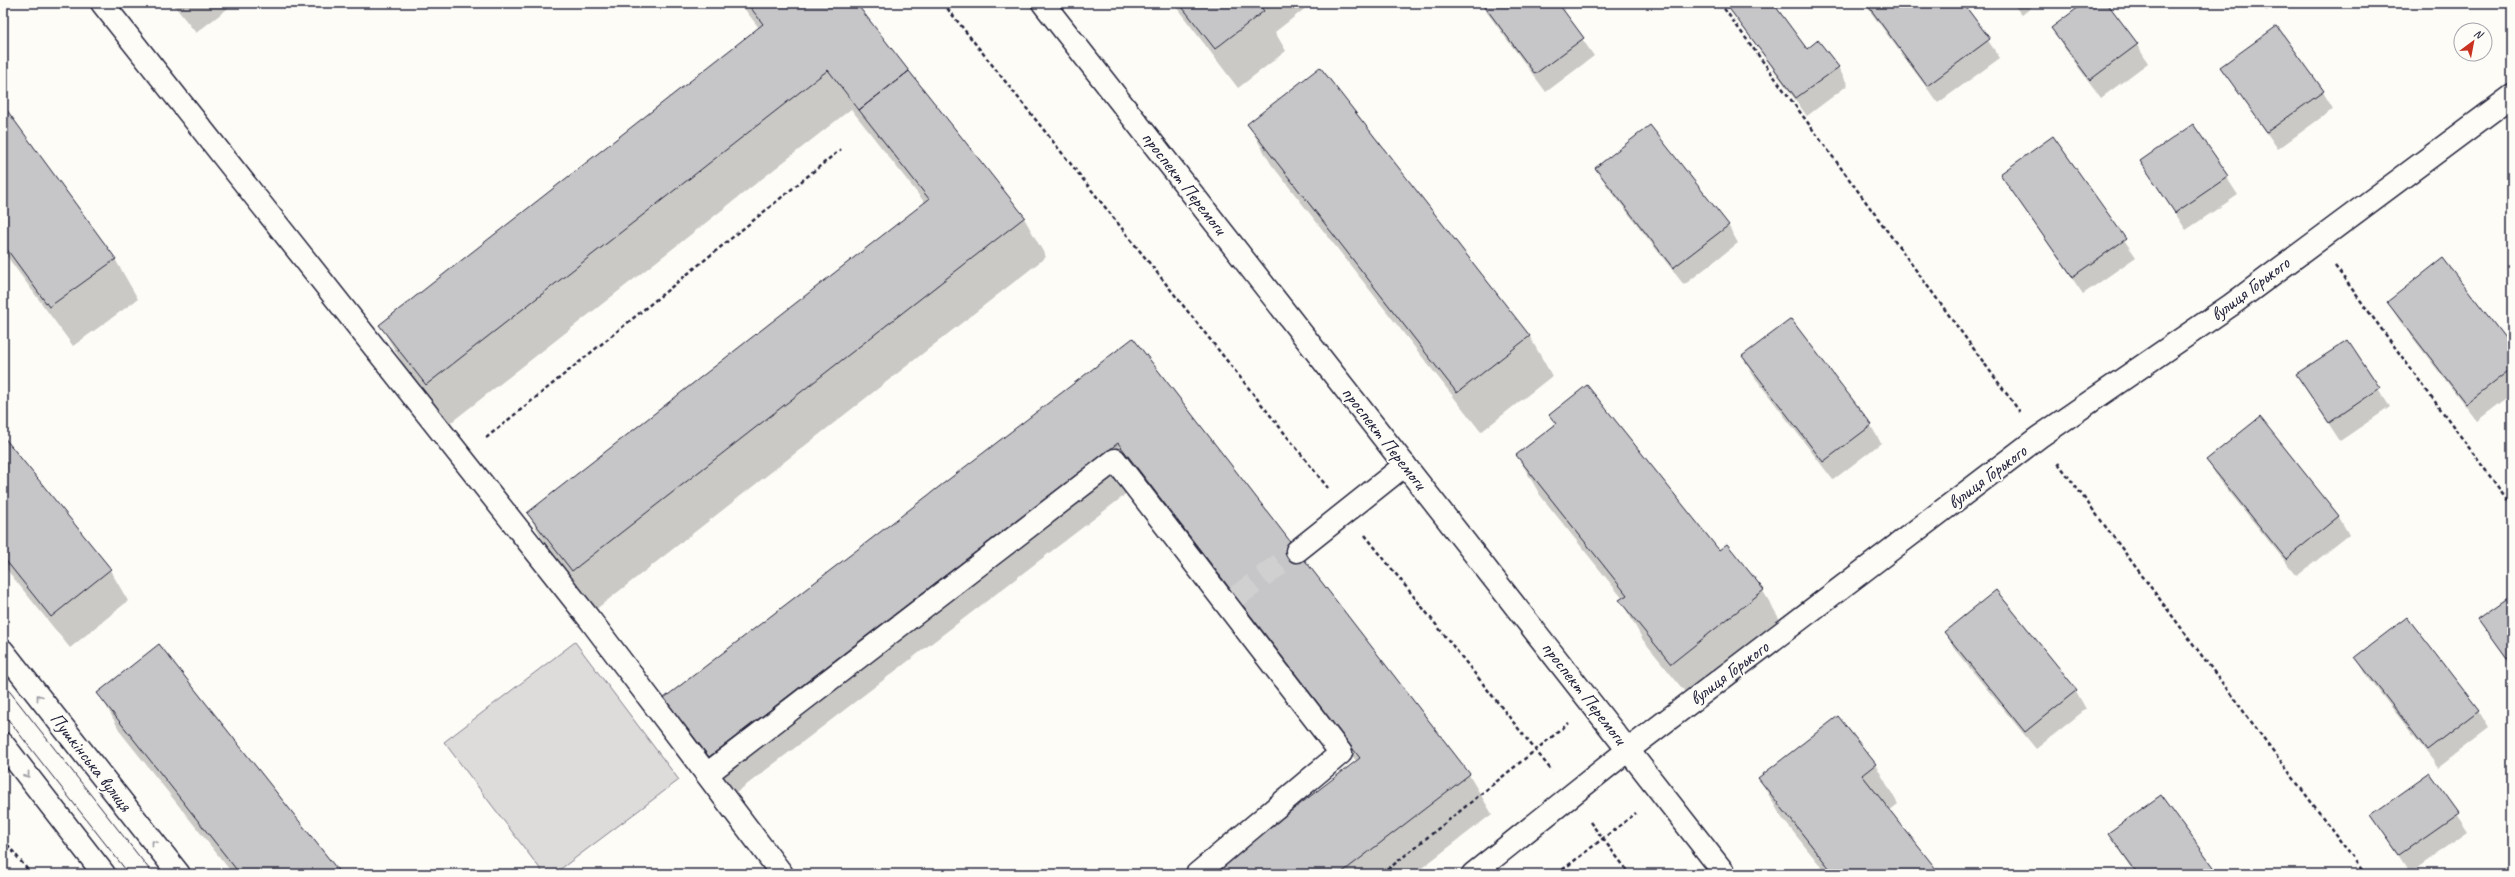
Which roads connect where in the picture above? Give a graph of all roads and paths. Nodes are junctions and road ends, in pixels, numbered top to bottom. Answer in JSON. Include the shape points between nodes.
{"nodes":[{"id":1,"x":102,"y":3,"type":"edge"},
{"id":2,"x":943,"y":3,"type":"edge"},
{"id":3,"x":1043,"y":3,"type":"edge"},
{"id":4,"x":2512,"y":96,"type":"edge"},
{"id":5,"x":841,"y":149,"type":"dead end"},
{"id":6,"x":2316,"y":240,"type":"junction"},
{"id":7,"x":462,"y":458,"type":"junction"},
{"id":8,"x":1405,"y":465,"type":"junction"},
{"id":9,"x":2512,"y":506,"type":"edge"},
{"id":10,"x":1346,"y":511,"type":"junction"},
{"id":11,"x":1298,"y":551,"type":"tunnel mouth"},
{"id":12,"x":3,"y":651,"type":"edge"},
{"id":13,"x":1592,"y":704,"type":"junction"},
{"id":14,"x":3,"y":744,"type":"edge"},
{"id":15,"x":1536,"y":750,"type":"junction"},
{"id":16,"x":1628,"y":750,"type":"junction"},
{"id":17,"x":706,"y":774,"type":"junction"},
{"id":18,"x":1662,"y":793,"type":"junction"},
{"id":19,"x":1571,"y":795,"type":"junction"},
{"id":20,"x":3,"y":839,"type":"edge"},
{"id":21,"x":1602,"y":839,"type":"junction"},
{"id":22,"x":30,"y":874,"type":"edge"},
{"id":23,"x":104,"y":874,"type":"edge"},
{"id":24,"x":179,"y":874,"type":"edge"},
{"id":25,"x":782,"y":874,"type":"edge"},
{"id":26,"x":1197,"y":874,"type":"edge"},
{"id":27,"x":1382,"y":874,"type":"edge"},
{"id":28,"x":1473,"y":874,"type":"edge"},
{"id":29,"x":1557,"y":874,"type":"edge"},
{"id":30,"x":1630,"y":874,"type":"edge"},
{"id":31,"x":1724,"y":874,"type":"edge"}],
"edges":[{"from":1,"to":7,"type":"street"},
{"from":2,"to":10,"type":"path"},
{"from":3,"to":8,"type":"street","name":"проспект Перемоги"},
{"from":4,"to":6,"type":"street","name":"вулиця Горького"},
{"from":5,"to":7,"type":"path"},
{"from":6,"to":9,"type":"path"},
{"from":6,"to":16,"type":"street","name":"вулиця Горького","via":[[2231,305],[2039,437]]},
{"from":7,"to":17,"type":"street","via":[[591,621]]},
{"from":8,"to":10,"type":"street"},
{"from":8,"to":13,"type":"street","name":"проспект Перемоги"},
{"from":10,"to":11,"type":"street"},
{"from":10,"to":15,"type":"path"},
{"from":24,"to":12,"type":"street","name":"Пушкінська вулиця","one_way":true},
{"from":13,"to":15,"type":"path"},
{"from":13,"to":16,"type":"street","name":"проспект Перемоги"},
{"from":14,"to":23,"type":"street","one_way":true},
{"from":15,"to":19,"type":"path"},
{"from":15,"to":27,"type":"path"},
{"from":16,"to":18,"type":"street","name":"проспект Перемоги"},
{"from":16,"to":19,"type":"street","name":"вулиця Горького"},
{"from":17,"to":25,"type":"street"},
{"from":17,"to":26,"type":"street","via":[[1115,460],[1231,601],[1341,753]]},
{"from":18,"to":21,"type":"path"},
{"from":18,"to":31,"type":"street","name":"проспект Перемоги"},
{"from":19,"to":21,"type":"path"},
{"from":19,"to":28,"type":"street","name":"вулиця Горького"},
{"from":20,"to":22,"type":"path"},
{"from":21,"to":29,"type":"path"},
{"from":21,"to":30,"type":"path"}]}
